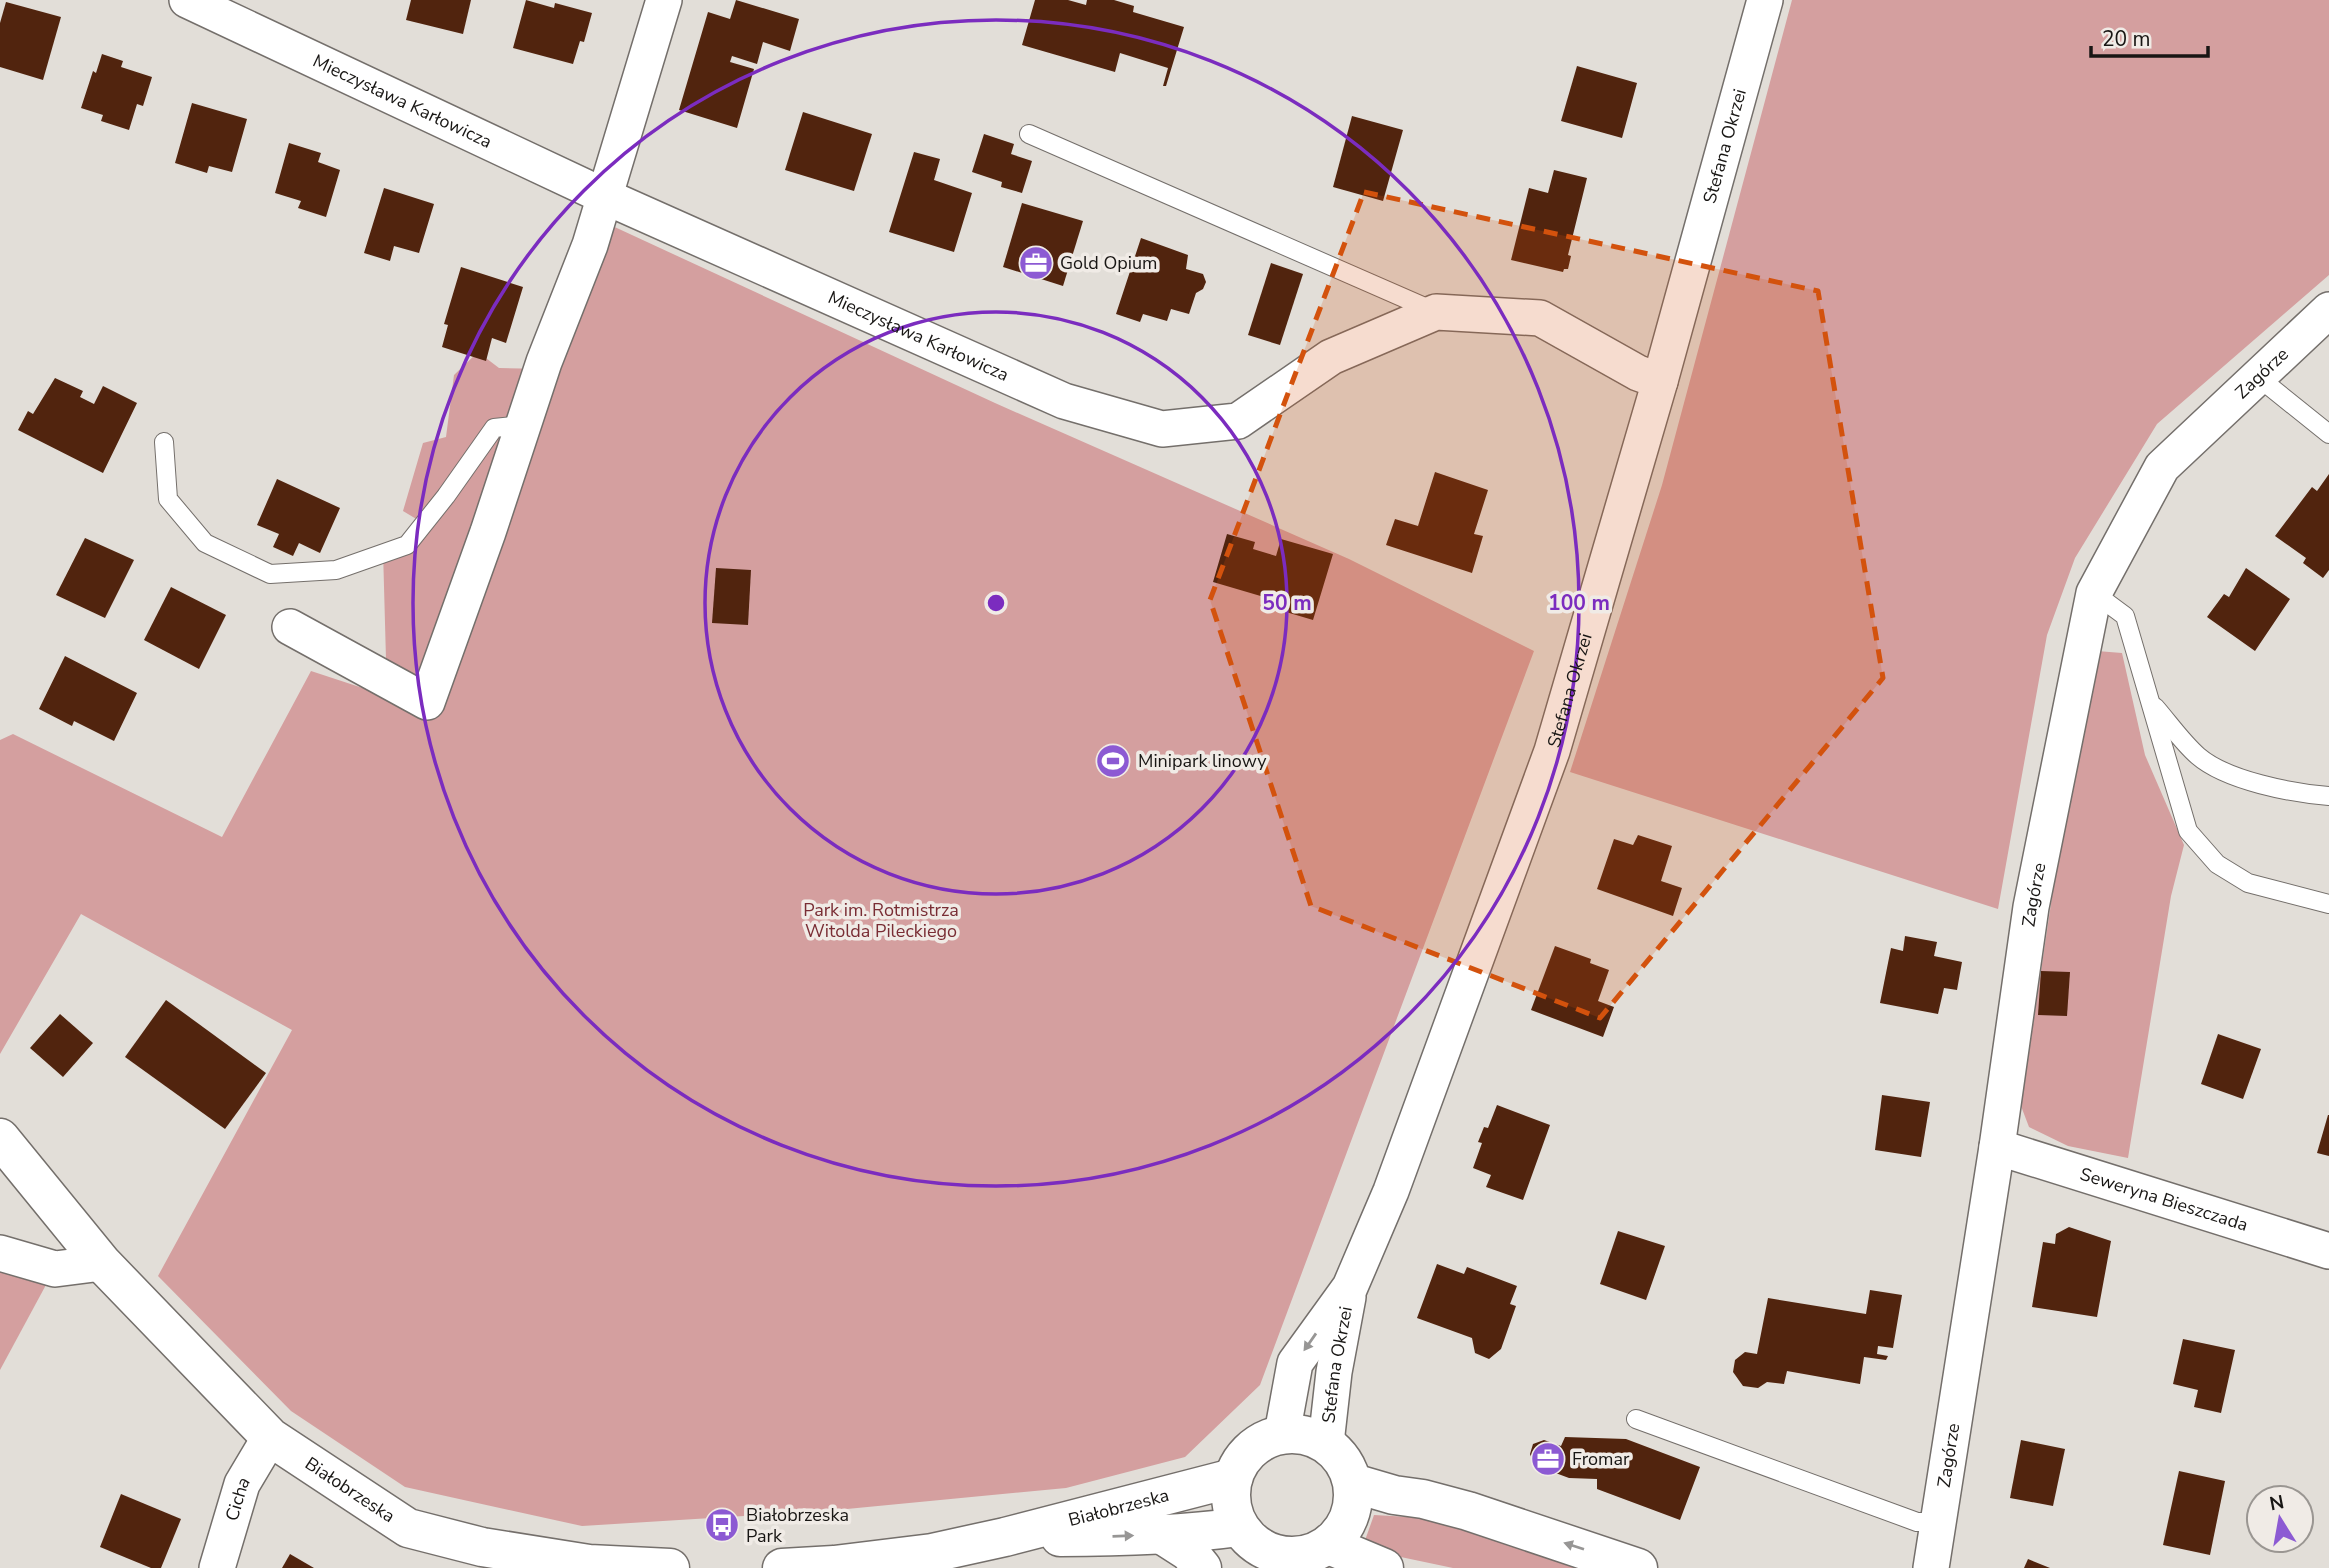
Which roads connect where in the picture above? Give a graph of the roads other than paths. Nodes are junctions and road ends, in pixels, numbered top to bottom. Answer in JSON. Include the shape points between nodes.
{"nodes":[{"id":1,"x":187,"y":0,"type":"edge"},
{"id":2,"x":664,"y":0,"type":"edge"},
{"id":3,"x":1765,"y":0,"type":"edge"},
{"id":4,"x":1029,"y":134,"type":"dead end"},
{"id":5,"x":604,"y":196,"type":"junction"},
{"id":6,"x":2329,"y":310,"type":"edge"},
{"id":7,"x":1437,"y":313,"type":"junction"},
{"id":8,"x":2258,"y":377,"type":"junction"},
{"id":9,"x":1660,"y":381,"type":"junction"},
{"id":10,"x":524,"y":425,"type":"junction"},
{"id":11,"x":2329,"y":434,"type":"edge"},
{"id":12,"x":164,"y":442,"type":"dead end"},
{"id":13,"x":2094,"y":593,"type":"junction"},
{"id":14,"x":290,"y":627,"type":"dead end"},
{"id":15,"x":2150,"y":701,"type":"junction"},
{"id":16,"x":2329,"y":796,"type":"edge"},
{"id":17,"x":2329,"y":904,"type":"edge"},
{"id":18,"x":0,"y":1138,"type":"edge"},
{"id":19,"x":1997,"y":1147,"type":"junction"},
{"id":20,"x":2329,"y":1251,"type":"edge"},
{"id":21,"x":0,"y":1253,"type":"edge"},
{"id":22,"x":102,"y":1263,"type":"junction"},
{"id":23,"x":1350,"y":1287,"type":"junction"},
{"id":24,"x":1636,"y":1419,"type":"dead end"},
{"id":25,"x":1282,"y":1434,"type":"junction"},
{"id":26,"x":270,"y":1437,"type":"junction"},
{"id":27,"x":1326,"y":1443,"type":"junction"},
{"id":28,"x":1233,"y":1478,"type":"junction"},
{"id":29,"x":1353,"y":1483,"type":"junction"},
{"id":30,"x":1938,"y":1522,"type":"junction"},
{"id":31,"x":1161,"y":1534,"type":"junction"},
{"id":32,"x":1005,"y":1537,"type":"junction"},
{"id":33,"x":1244,"y":1545,"type":"edge"},
{"id":34,"x":1304,"y":1556,"type":"edge"},
{"id":35,"x":589,"y":1566,"type":"edge"},
{"id":36,"x":217,"y":1568,"type":"edge"},
{"id":37,"x":670,"y":1568,"type":"edge"},
{"id":38,"x":782,"y":1568,"type":"edge"},
{"id":39,"x":1202,"y":1568,"type":"edge"},
{"id":40,"x":1384,"y":1568,"type":"edge"},
{"id":41,"x":1638,"y":1568,"type":"edge"},
{"id":42,"x":1931,"y":1568,"type":"edge"}],
"edges":[{"from":1,"to":5,"type":"street","name":"Mieczysława Karłowicza"},
{"from":2,"to":5,"type":"street"},
{"from":3,"to":9,"type":"street","name":"Stefana Okrzei"},
{"from":4,"to":7,"type":"lane"},
{"from":5,"to":7,"type":"street","name":"Mieczysława Karłowicza","via":[[1064,401],[1162,429],[1238,421],[1331,357]]},
{"from":5,"to":10,"type":"street"},
{"from":6,"to":8,"type":"street","name":"Zagórze"},
{"from":7,"to":9,"type":"street","name":"Mieczysława Karłowicza","via":[[1539,318],[1637,373]]},
{"from":8,"to":11,"type":"lane"},
{"from":8,"to":13,"type":"street","name":"Zagórze","via":[[2162,467]]},
{"from":9,"to":23,"type":"street","name":"Stefana Okrzei","via":[[1552,751],[1391,1191]]},
{"from":10,"to":12,"type":"lane","via":[[494,428],[407,545],[337,570],[270,573],[205,543],[168,499]]},
{"from":10,"to":14,"type":"street","via":[[427,702]]},
{"from":13,"to":15,"type":"lane","via":[[2125,616]]},
{"from":13,"to":19,"type":"street","name":"Zagórze","via":[[2031,907]]},
{"from":15,"to":16,"type":"lane","via":[[2200,758],[2217,768],[2288,791]]},
{"from":15,"to":17,"type":"lane","via":[[2188,831],[2217,864],[2248,883]]},
{"from":18,"to":22,"type":"street","name":"Białobrzeska"},
{"from":19,"to":20,"type":"street","name":"Seweryna Bieszczada"},
{"from":19,"to":30,"type":"street","name":"Zagórze"},
{"from":21,"to":22,"type":"street","via":[[55,1269]]},
{"from":22,"to":26,"type":"street","name":"Białobrzeska"},
{"from":23,"to":25,"type":"street","name":"Stefana Okrzei","one_way":true,"via":[[1295,1363]]},
{"from":23,"to":27,"type":"street","name":"Stefana Okrzei"},
{"from":24,"to":30,"type":"lane","via":[[1917,1522]]},
{"from":25,"to":27,"type":"street","via":[[1305,1434]]},
{"from":25,"to":28,"type":"street","via":[[1260,1441],[1243,1457]]},
{"from":26,"to":35,"type":"street","name":"Białobrzeska","via":[[408,1528]]},
{"from":26,"to":36,"type":"street","name":"Cicha","via":[[242,1484]]},
{"from":27,"to":29,"type":"street","via":[[1344,1460]]},
{"from":28,"to":32,"type":"street","name":"Białobrzeska"},
{"from":28,"to":33,"type":"street","via":[[1232,1511]]},
{"from":29,"to":34,"type":"street","via":[[1350,1518],[1341,1532]]},
{"from":41,"to":29,"type":"street","one_way":true,"via":[[1468,1511]]},
{"from":30,"to":42,"type":"street","name":"Zagórze"},
{"from":32,"to":31,"type":"street","name":"Białobrzeska","one_way":true},
{"from":31,"to":33,"type":"street","name":"Białobrzeska","via":[[1204,1532]]},
{"from":31,"to":39,"type":"street","via":[[1189,1552]]},
{"from":32,"to":38,"type":"street","name":"Białobrzeska","via":[[932,1553]]},
{"from":33,"to":34,"type":"street"},
{"from":34,"to":40,"type":"street"},
{"from":35,"to":37,"type":"street","name":"Białobrzeska"}]}
